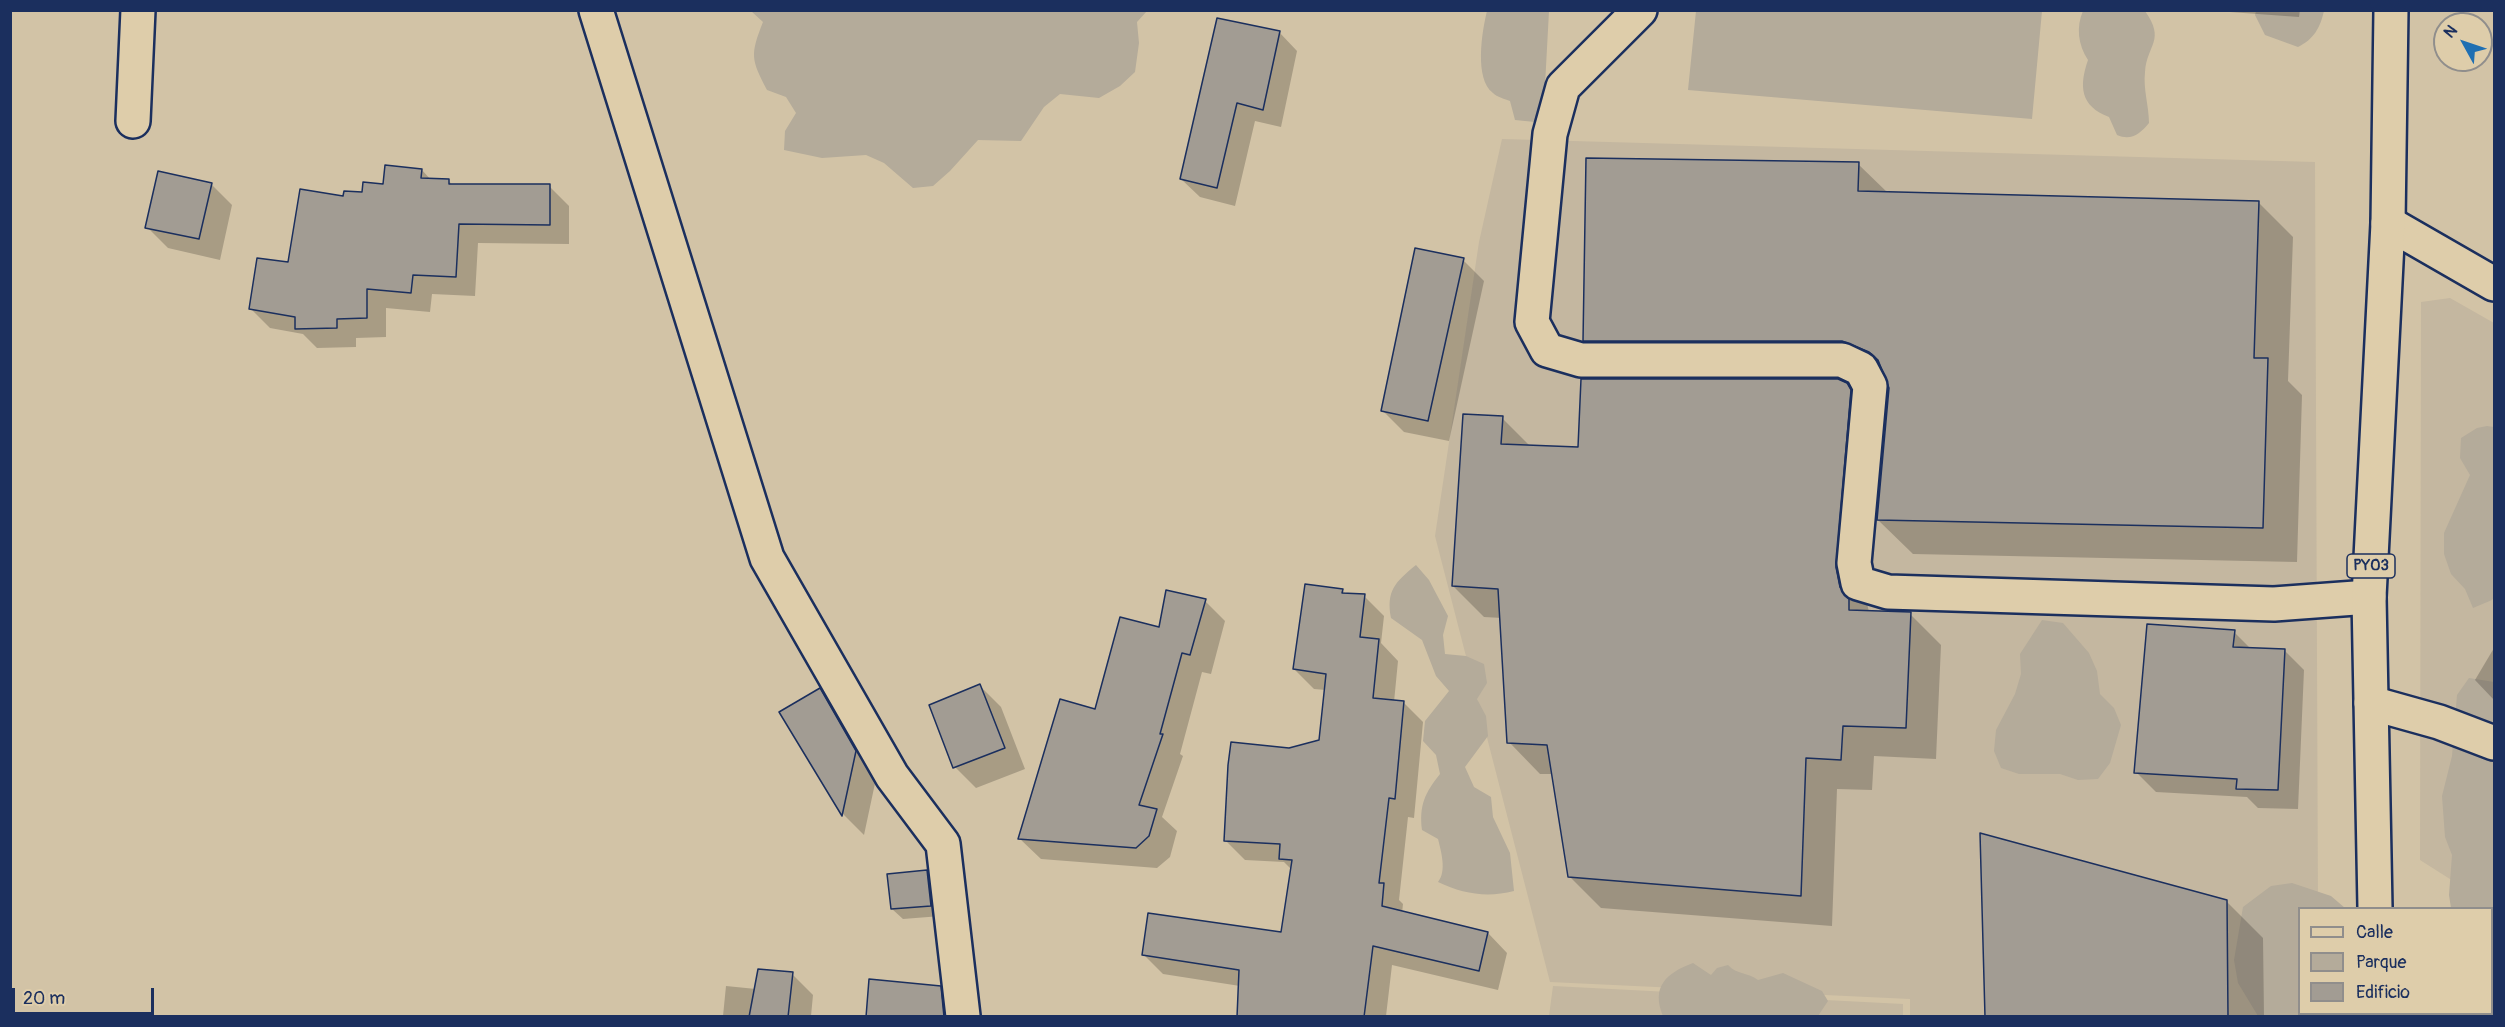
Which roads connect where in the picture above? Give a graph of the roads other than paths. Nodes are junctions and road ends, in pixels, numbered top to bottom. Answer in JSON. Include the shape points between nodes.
{"nodes":[{"id":1,"x":138,"y":10,"type":"edge"},
{"id":2,"x":596,"y":10,"type":"edge"},
{"id":3,"x":1640,"y":10,"type":"edge"},
{"id":4,"x":2391,"y":10,"type":"edge"},
{"id":5,"x":133,"y":121,"type":"dead end"},
{"id":6,"x":2388,"y":223,"type":"junction"},
{"id":7,"x":2494,"y":284,"type":"edge"},
{"id":8,"x":2369,"y":597,"type":"junction"},
{"id":9,"x":2371,"y":703,"type":"junction"},
{"id":10,"x":2494,"y":742,"type":"edge"},
{"id":11,"x":2375,"y":907,"type":"edge"},
{"id":12,"x":963,"y":1017,"type":"edge"}],
"edges":[{"from":1,"to":5,"type":"main road"},
{"from":2,"to":12,"type":"main road","via":[[767,558],[892,776],[943,844]]},
{"from":3,"to":8,"type":"main road","via":[[1563,87],[1550,134],[1532,322],[1547,350],[1581,360],[1842,360],[1861,369],[1870,386],[1854,563],[1858,583],[1900,592],[2274,604]]},
{"from":4,"to":6,"type":"main road","number":"PY03"},
{"from":6,"to":7,"type":"main road"},
{"from":6,"to":8,"type":"main road","number":"PY03"},
{"from":8,"to":9,"type":"main road","number":"PY03"},
{"from":9,"to":10,"type":"main road"},
{"from":9,"to":11,"type":"main road","number":"PY03"}]}
